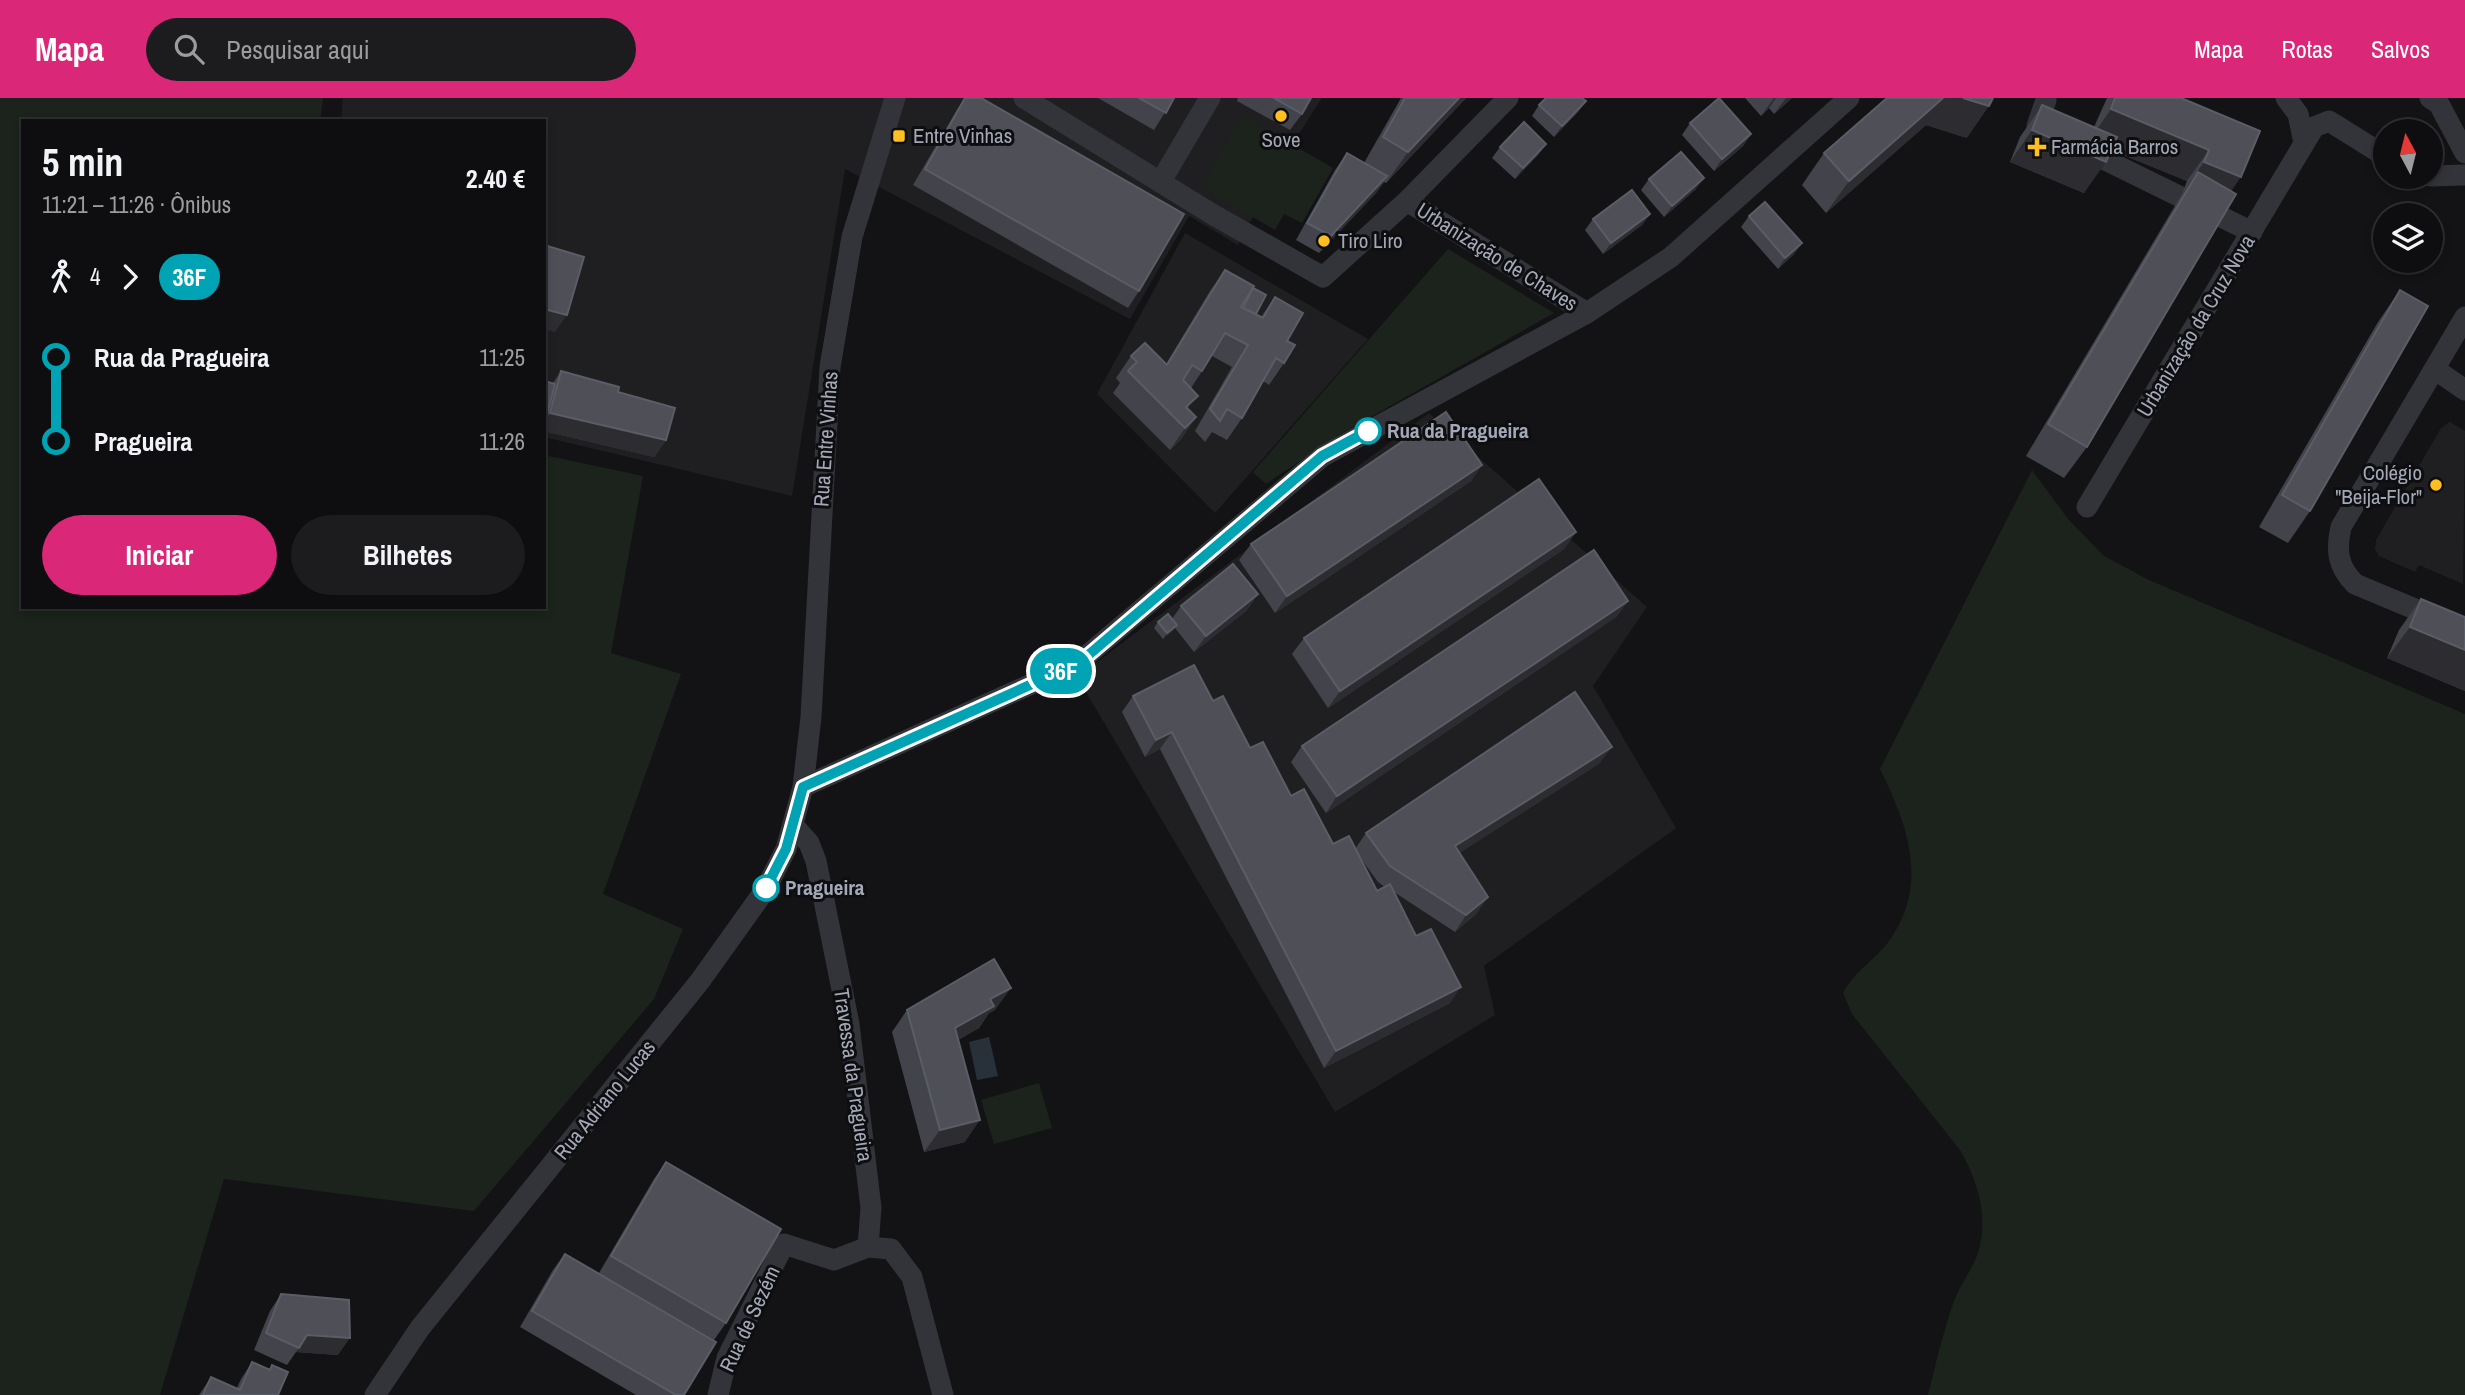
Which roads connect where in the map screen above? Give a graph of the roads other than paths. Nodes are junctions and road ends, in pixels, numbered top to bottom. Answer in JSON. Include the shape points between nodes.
{"nodes":[{"id":1,"x":895,"y":98,"type":"edge"},
{"id":2,"x":1024,"y":98,"type":"edge"},
{"id":3,"x":1210,"y":98,"type":"edge"},
{"id":4,"x":1508,"y":98,"type":"edge"},
{"id":5,"x":1849,"y":98,"type":"edge"},
{"id":6,"x":2286,"y":98,"type":"edge"},
{"id":7,"x":2046,"y":100,"type":"dead end"},
{"id":8,"x":2436,"y":100,"type":"edge"},
{"id":9,"x":2304,"y":143,"type":"junction"},
{"id":10,"x":2373,"y":148,"type":"edge"},
{"id":11,"x":2465,"y":152,"type":"edge"},
{"id":12,"x":2465,"y":175,"type":"edge"},
{"id":13,"x":2443,"y":176,"type":"edge"},
{"id":14,"x":1161,"y":181,"type":"junction"},
{"id":15,"x":1407,"y":201,"type":"junction"},
{"id":16,"x":2252,"y":232,"type":"junction"},
{"id":17,"x":1587,"y":313,"type":"junction"},
{"id":18,"x":2465,"y":317,"type":"edge"},
{"id":19,"x":2436,"y":370,"type":"junction"},
{"id":20,"x":2465,"y":390,"type":"edge"},
{"id":21,"x":2087,"y":508,"type":"dead end"},
{"id":22,"x":2465,"y":630,"type":"edge"},
{"id":23,"x":803,"y":787,"type":"junction"},
{"id":24,"x":793,"y":825,"type":"junction"},
{"id":25,"x":868,"y":1247,"type":"junction"},
{"id":26,"x":374,"y":1395,"type":"edge"},
{"id":27,"x":718,"y":1395,"type":"edge"},
{"id":28,"x":943,"y":1395,"type":"edge"}],
"edges":[{"from":1,"to":23,"type":"street","name":"Rua Entre Vinhas","via":[[852,237],[830,367],[811,718]]},
{"from":2,"to":14,"type":"street"},
{"from":3,"to":14,"type":"street"},
{"from":4,"to":15,"type":"street"},
{"from":5,"to":17,"type":"street","via":[[1671,257]]},
{"from":6,"to":9,"type":"street","via":[[2298,114]]},
{"from":7,"to":16,"type":"street","via":[[2036,126]]},
{"from":8,"to":11,"type":"street"},
{"from":9,"to":10,"type":"street","name":"Urbanização da Cruz Nova","via":[[2314,127],[2329,121]]},
{"from":9,"to":16,"type":"street","name":"Urbanização da Cruz Nova"},
{"from":12,"to":13,"type":"street"},
{"from":14,"to":15,"type":"street","via":[[1323,277]]},
{"from":15,"to":17,"type":"street","name":"Urbanização de Chaves"},
{"from":16,"to":21,"type":"street","name":"Urbanização da Cruz Nova"},
{"from":17,"to":23,"type":"street","via":[[1322,456],[1079,663]]},
{"from":18,"to":19,"type":"street"},
{"from":19,"to":20,"type":"street"},
{"from":19,"to":22,"type":"street","via":[[2341,527],[2338,553],[2344,573],[2355,584]]},
{"from":23,"to":24,"type":"street","name":"Rua Adriano Lucas"},
{"from":24,"to":25,"type":"street","name":"Travessa da Pragueira","via":[[809,842],[816,861],[849,1024],[871,1208]]},
{"from":24,"to":26,"type":"street","name":"Rua Adriano Lucas","via":[[765,890],[734,935],[420,1328]]},
{"from":25,"to":27,"type":"street","name":"Rua de Sezém","via":[[834,1260],[784,1244],[727,1358]]},
{"from":25,"to":28,"type":"street","via":[[891,1249],[912,1277]]}]}
